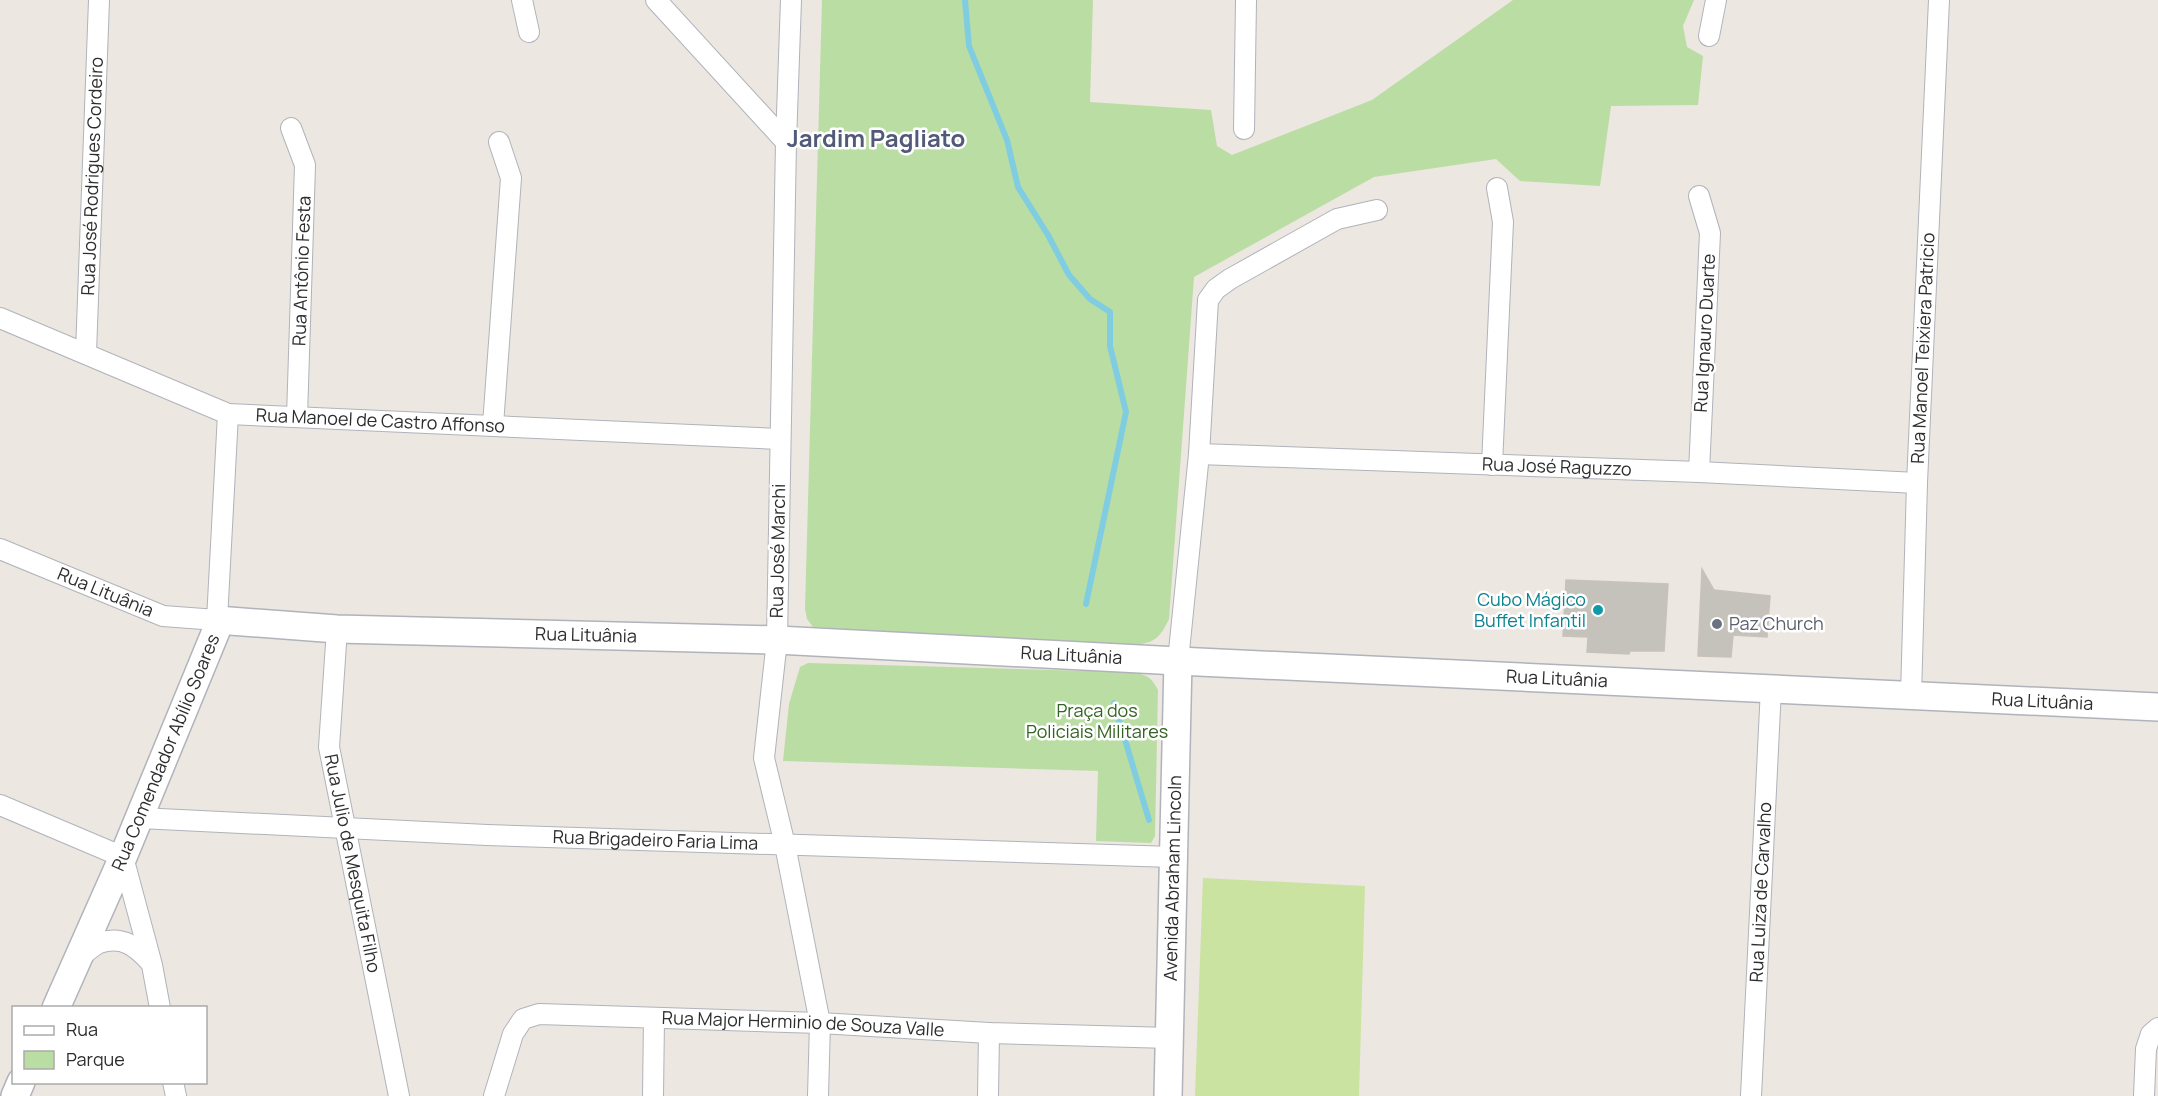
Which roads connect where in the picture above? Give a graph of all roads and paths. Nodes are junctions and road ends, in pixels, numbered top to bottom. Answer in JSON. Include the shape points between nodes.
{"nodes":[{"id":1,"x":99,"y":0,"type":"edge"},
{"id":2,"x":522,"y":0,"type":"edge"},
{"id":3,"x":656,"y":0,"type":"edge"},
{"id":4,"x":791,"y":0,"type":"edge"},
{"id":5,"x":1246,"y":0,"type":"edge"},
{"id":6,"x":1716,"y":0,"type":"edge"},
{"id":7,"x":1939,"y":0,"type":"edge"},
{"id":8,"x":529,"y":32,"type":"dead end"},
{"id":9,"x":1710,"y":36,"type":"dead end"},
{"id":10,"x":291,"y":128,"type":"dead end"},
{"id":11,"x":1244,"y":129,"type":"dead end"},
{"id":12,"x":500,"y":142,"type":"dead end"},
{"id":13,"x":786,"y":142,"type":"junction"},
{"id":14,"x":1497,"y":188,"type":"dead end"},
{"id":15,"x":1699,"y":196,"type":"dead end"},
{"id":16,"x":1377,"y":210,"type":"dead end"},
{"id":17,"x":0,"y":318,"type":"edge"},
{"id":18,"x":86,"y":353,"type":"junction"},
{"id":19,"x":228,"y":414,"type":"junction"},
{"id":20,"x":297,"y":417,"type":"junction"},
{"id":21,"x":493,"y":426,"type":"junction"},
{"id":22,"x":780,"y":439,"type":"junction"},
{"id":23,"x":1198,"y":454,"type":"junction"},
{"id":24,"x":1492,"y":465,"type":"junction"},
{"id":25,"x":1699,"y":472,"type":"junction"},
{"id":26,"x":1917,"y":483,"type":"junction"},
{"id":27,"x":0,"y":549,"type":"edge"},
{"id":28,"x":217,"y":620,"type":"junction"},
{"id":29,"x":337,"y":630,"type":"junction"},
{"id":30,"x":777,"y":640,"type":"junction"},
{"id":31,"x":1178,"y":662,"type":"junction"},
{"id":32,"x":1771,"y":688,"type":"junction"},
{"id":33,"x":1911,"y":696,"type":"junction"},
{"id":34,"x":2158,"y":707,"type":"edge"},
{"id":35,"x":0,"y":805,"type":"edge"},
{"id":36,"x":140,"y":818,"type":"junction"},
{"id":37,"x":345,"y":829,"type":"junction"},
{"id":38,"x":785,"y":845,"type":"junction"},
{"id":39,"x":123,"y":857,"type":"junction"},
{"id":40,"x":1173,"y":857,"type":"junction"},
{"id":41,"x":79,"y":958,"type":"junction"},
{"id":42,"x":152,"y":965,"type":"junction"},
{"id":43,"x":57,"y":1006,"type":"edge"},
{"id":44,"x":160,"y":1006,"type":"edge"},
{"id":45,"x":654,"y":1018,"type":"junction"},
{"id":46,"x":820,"y":1023,"type":"junction"},
{"id":47,"x":2158,"y":1028,"type":"edge"},
{"id":48,"x":989,"y":1033,"type":"junction"},
{"id":49,"x":1170,"y":1038,"type":"junction"},
{"id":50,"x":399,"y":1096,"type":"edge"},
{"id":51,"x":494,"y":1096,"type":"edge"},
{"id":52,"x":653,"y":1096,"type":"edge"},
{"id":53,"x":818,"y":1096,"type":"edge"},
{"id":54,"x":988,"y":1096,"type":"edge"},
{"id":55,"x":1168,"y":1096,"type":"edge"},
{"id":56,"x":1751,"y":1096,"type":"edge"},
{"id":57,"x":2144,"y":1096,"type":"edge"}],
"edges":[{"from":1,"to":18,"type":"street","name":"Rua José Rodrigues Cordeiro"},
{"from":2,"to":8,"type":"street"},
{"from":3,"to":13,"type":"street"},
{"from":4,"to":13,"type":"street","name":"Rua José Marchi"},
{"from":5,"to":11,"type":"street"},
{"from":6,"to":9,"type":"street"},
{"from":7,"to":26,"type":"street","name":"Rua Manoel Teixiera Patricio"},
{"from":10,"to":20,"type":"street","name":"Rua Antônio Festa","via":[[305,165]]},
{"from":12,"to":21,"type":"street","via":[[511,178]]},
{"from":13,"to":22,"type":"street","name":"Rua José Marchi"},
{"from":14,"to":24,"type":"street","via":[[1503,222]]},
{"from":15,"to":25,"type":"street","name":"Rua Ignauro Duarte","via":[[1710,233]]},
{"from":16,"to":23,"type":"street","via":[[1337,219],[1216,289],[1208,300]]},
{"from":17,"to":18,"type":"street","name":"Rua Manoel de Castro Affonso"},
{"from":18,"to":19,"type":"street","name":"Rua Manoel de Castro Affonso"},
{"from":19,"to":20,"type":"street","name":"Rua Manoel de Castro Affonso"},
{"from":19,"to":28,"type":"street","name":"Rua Comendador Abílio Soares"},
{"from":20,"to":21,"type":"street","name":"Rua Manoel de Castro Affonso"},
{"from":21,"to":22,"type":"street","name":"Rua Manoel de Castro Affonso"},
{"from":22,"to":30,"type":"street","name":"Rua José Marchi"},
{"from":23,"to":24,"type":"street","name":"Rua José Raguzzo"},
{"from":23,"to":31,"type":"street"},
{"from":24,"to":25,"type":"street","name":"Rua José Raguzzo"},
{"from":25,"to":26,"type":"street","name":"Rua José Raguzzo"},
{"from":26,"to":33,"type":"street","name":"Rua Manoel Teixiera Patricio"},
{"from":27,"to":28,"type":"street","name":"Rua Lituânia","via":[[163,616]]},
{"from":28,"to":29,"type":"street","name":"Rua Lituânia"},
{"from":28,"to":36,"type":"street","name":"Rua Comendador Abílio Soares","via":[[216,631]]},
{"from":29,"to":30,"type":"street","name":"Rua Lituânia"},
{"from":29,"to":37,"type":"street","name":"Rua Julio de Mesquita Filho","via":[[329,747]]},
{"from":30,"to":31,"type":"street","name":"Rua Lituânia"},
{"from":30,"to":38,"type":"street","name":"Rua José Marchi","via":[[764,758]]},
{"from":31,"to":32,"type":"street","name":"Rua Lituânia"},
{"from":31,"to":40,"type":"street","name":"Avenida Abraham Lincoln"},
{"from":32,"to":33,"type":"street","name":"Rua Lituânia"},
{"from":32,"to":56,"type":"street","name":"Rua Luiza de Carvalho"},
{"from":33,"to":34,"type":"street","name":"Rua Lituânia"},
{"from":35,"to":39,"type":"street"},
{"from":36,"to":37,"type":"street","name":"Rua Brigadeiro Faria Lima"},
{"from":36,"to":39,"type":"street","name":"Rua Comendador Abílio Soares"},
{"from":37,"to":38,"type":"street","name":"Rua Brigadeiro Faria Lima"},
{"from":37,"to":50,"type":"street","name":"Rua Julio de Mesquita Filho"},
{"from":38,"to":40,"type":"street","name":"Rua Brigadeiro Faria Lima"},
{"from":38,"to":46,"type":"street","name":"Rua José Marchi"},
{"from":39,"to":41,"type":"street","name":"Rua Comendador Abílio Soares"},
{"from":39,"to":42,"type":"street"},
{"from":40,"to":49,"type":"street","name":"Avenida Abraham Lincoln"},
{"from":41,"to":42,"type":"street","via":[[99,943],[121,941],[137,947]]},
{"from":41,"to":43,"type":"street","name":"Rua Comendador Abílio Soares"},
{"from":42,"to":44,"type":"street"},
{"from":45,"to":46,"type":"street","name":"Rua Major Herminio de Souza Valle"},
{"from":45,"to":51,"type":"street","name":"Rua Major Herminio de Souza Valle","via":[[539,1014],[523,1019],[513,1034]]},
{"from":45,"to":52,"type":"street"},
{"from":46,"to":48,"type":"street","name":"Rua Major Herminio de Souza Valle"},
{"from":46,"to":53,"type":"street","name":"Rua José Marchi"},
{"from":47,"to":57,"type":"street","via":[[2151,1034],[2146,1049]]},
{"from":48,"to":49,"type":"street","name":"Rua Major Herminio de Souza Valle"},
{"from":48,"to":54,"type":"street"},
{"from":49,"to":55,"type":"street","name":"Avenida Abraham Lincoln"}]}
